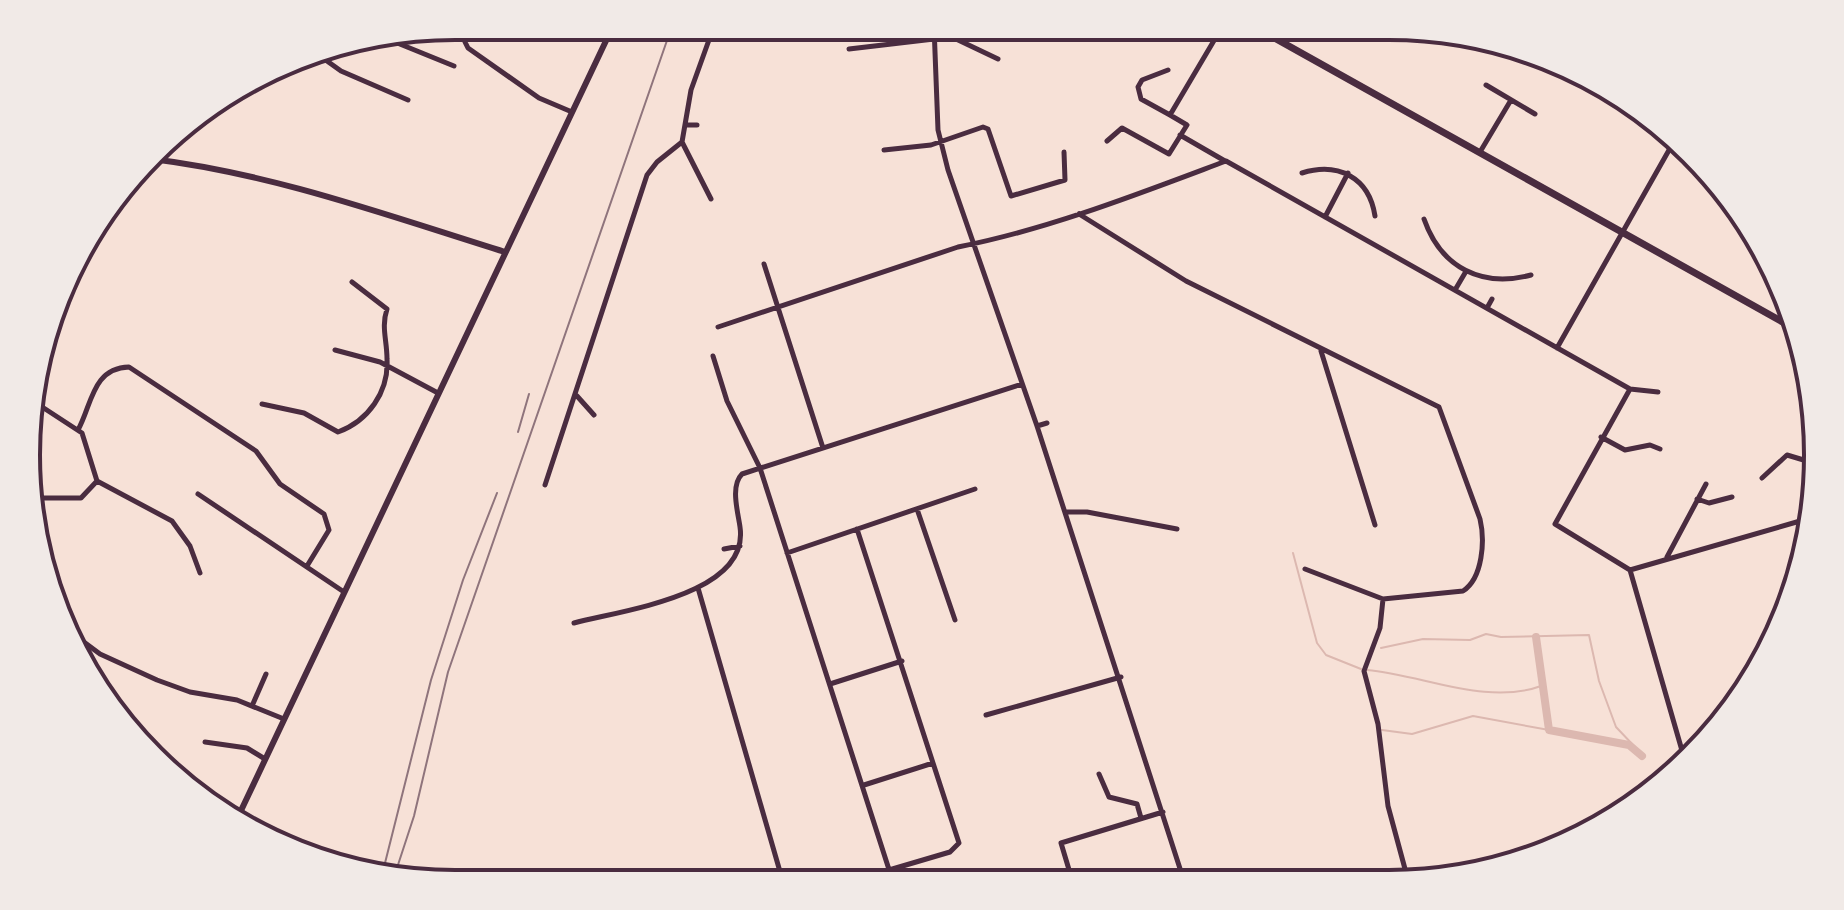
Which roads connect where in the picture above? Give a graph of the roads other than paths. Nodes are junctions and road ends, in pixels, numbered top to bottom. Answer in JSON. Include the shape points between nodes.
{"nodes":[{"id":1,"x":466,"y":40,"type":"edge"},
{"id":2,"x":606,"y":40,"type":"edge"},
{"id":3,"x":709,"y":40,"type":"edge"},
{"id":4,"x":926,"y":40,"type":"edge"},
{"id":5,"x":934,"y":40,"type":"edge"},
{"id":6,"x":960,"y":40,"type":"edge"},
{"id":7,"x":1214,"y":40,"type":"edge"},
{"id":8,"x":1278,"y":40,"type":"edge"},
{"id":9,"x":400,"y":44,"type":"edge"},
{"id":10,"x":849,"y":49,"type":"dead end"},
{"id":11,"x":998,"y":59,"type":"dead end"},
{"id":12,"x":326,"y":61,"type":"edge"},
{"id":13,"x":454,"y":66,"type":"dead end"},
{"id":14,"x":1168,"y":70,"type":"dead end"},
{"id":15,"x":1486,"y":85,"type":"dead end"},
{"id":16,"x":408,"y":100,"type":"dead end"},
{"id":17,"x":1511,"y":100,"type":"junction"},
{"id":18,"x":572,"y":112,"type":"junction"},
{"id":19,"x":1535,"y":114,"type":"dead end"},
{"id":20,"x":1170,"y":115,"type":"junction"},
{"id":21,"x":685,"y":125,"type":"junction"},
{"id":22,"x":697,"y":125,"type":"dead end"},
{"id":23,"x":1180,"y":135,"type":"junction"},
{"id":24,"x":940,"y":141,"type":"junction"},
{"id":25,"x":1107,"y":141,"type":"dead end"},
{"id":26,"x":682,"y":142,"type":"junction"},
{"id":27,"x":1669,"y":149,"type":"edge"},
{"id":28,"x":884,"y":150,"type":"dead end"},
{"id":29,"x":1064,"y":152,"type":"dead end"},
{"id":30,"x":1480,"y":152,"type":"junction"},
{"id":31,"x":164,"y":160,"type":"edge"},
{"id":32,"x":1226,"y":161,"type":"junction"},
{"id":33,"x":1302,"y":173,"type":"dead end"},
{"id":34,"x":1348,"y":173,"type":"junction"},
{"id":35,"x":711,"y":199,"type":"dead end"},
{"id":36,"x":1078,"y":214,"type":"junction"},
{"id":37,"x":1375,"y":216,"type":"dead end"},
{"id":38,"x":1325,"y":217,"type":"junction"},
{"id":39,"x":1424,"y":219,"type":"dead end"},
{"id":40,"x":1622,"y":231,"type":"junction"},
{"id":41,"x":976,"y":245,"type":"junction"},
{"id":42,"x":505,"y":252,"type":"junction"},
{"id":43,"x":764,"y":264,"type":"dead end"},
{"id":44,"x":1465,"y":273,"type":"junction"},
{"id":45,"x":1531,"y":275,"type":"dead end"},
{"id":46,"x":352,"y":282,"type":"dead end"},
{"id":47,"x":1455,"y":290,"type":"junction"},
{"id":48,"x":1492,"y":299,"type":"dead end"},
{"id":49,"x":777,"y":307,"type":"junction"},
{"id":50,"x":1487,"y":308,"type":"junction"},
{"id":51,"x":1782,"y":321,"type":"edge"},
{"id":52,"x":718,"y":327,"type":"dead end"},
{"id":53,"x":1557,"y":348,"type":"junction"},
{"id":54,"x":335,"y":350,"type":"dead end"},
{"id":55,"x":1321,"y":350,"type":"junction"},
{"id":56,"x":713,"y":356,"type":"dead end"},
{"id":57,"x":387,"y":367,"type":"junction"},
{"id":58,"x":586,"y":367,"type":"junction"},
{"id":59,"x":594,"y":376,"type":"dead end"},
{"id":60,"x":1022,"y":384,"type":"junction"},
{"id":61,"x":1630,"y":389,"type":"junction"},
{"id":62,"x":1658,"y":392,"type":"dead end"},
{"id":63,"x":438,"y":393,"type":"junction"},
{"id":64,"x":577,"y":396,"type":"junction"},
{"id":65,"x":262,"y":404,"type":"dead end"},
{"id":66,"x":43,"y":408,"type":"edge"},
{"id":67,"x":594,"y":415,"type":"dead end"},
{"id":68,"x":1047,"y":423,"type":"dead end"},
{"id":69,"x":1037,"y":426,"type":"junction"},
{"id":70,"x":78,"y":430,"type":"junction"},
{"id":71,"x":1601,"y":437,"type":"junction"},
{"id":72,"x":823,"y":448,"type":"junction"},
{"id":73,"x":1660,"y":449,"type":"dead end"},
{"id":74,"x":1804,"y":460,"type":"edge"},
{"id":75,"x":760,"y":468,"type":"junction"},
{"id":76,"x":1762,"y":478,"type":"dead end"},
{"id":77,"x":97,"y":481,"type":"junction"},
{"id":78,"x":1706,"y":484,"type":"dead end"},
{"id":79,"x":545,"y":485,"type":"dead end"},
{"id":80,"x":975,"y":489,"type":"dead end"},
{"id":81,"x":198,"y":494,"type":"dead end"},
{"id":82,"x":1732,"y":497,"type":"dead end"},
{"id":83,"x":43,"y":498,"type":"edge"},
{"id":84,"x":1697,"y":499,"type":"junction"},
{"id":85,"x":917,"y":509,"type":"junction"},
{"id":86,"x":1065,"y":512,"type":"junction"},
{"id":87,"x":1798,"y":521,"type":"edge"},
{"id":88,"x":1375,"y":525,"type":"dead end"},
{"id":89,"x":857,"y":529,"type":"junction"},
{"id":90,"x":1177,"y":529,"type":"dead end"},
{"id":91,"x":741,"y":546,"type":"junction"},
{"id":92,"x":724,"y":549,"type":"dead end"},
{"id":93,"x":787,"y":553,"type":"junction"},
{"id":94,"x":1667,"y":558,"type":"junction"},
{"id":95,"x":307,"y":566,"type":"junction"},
{"id":96,"x":1305,"y":569,"type":"dead end"},
{"id":97,"x":1630,"y":570,"type":"junction"},
{"id":98,"x":200,"y":573,"type":"dead end"},
{"id":99,"x":698,"y":588,"type":"junction"},
{"id":100,"x":344,"y":592,"type":"junction"},
{"id":101,"x":1383,"y":599,"type":"junction"},
{"id":102,"x":955,"y":620,"type":"dead end"},
{"id":103,"x":574,"y":623,"type":"dead end"},
{"id":104,"x":85,"y":643,"type":"edge"},
{"id":105,"x":902,"y":661,"type":"junction"},
{"id":106,"x":266,"y":674,"type":"dead end"},
{"id":107,"x":1121,"y":677,"type":"junction"},
{"id":108,"x":830,"y":684,"type":"junction"},
{"id":109,"x":252,"y":706,"type":"junction"},
{"id":110,"x":986,"y":715,"type":"dead end"},
{"id":111,"x":284,"y":719,"type":"junction"},
{"id":112,"x":205,"y":742,"type":"dead end"},
{"id":113,"x":1681,"y":749,"type":"edge"},
{"id":114,"x":265,"y":759,"type":"junction"},
{"id":115,"x":933,"y":763,"type":"junction"},
{"id":116,"x":1099,"y":774,"type":"dead end"},
{"id":117,"x":864,"y":785,"type":"junction"},
{"id":118,"x":241,"y":810,"type":"edge"},
{"id":119,"x":1163,"y":812,"type":"junction"},
{"id":120,"x":1141,"y":818,"type":"junction"},
{"id":121,"x":1405,"y":869,"type":"edge"},
{"id":122,"x":777,"y":870,"type":"edge"},
{"id":123,"x":889,"y":870,"type":"joint"},
{"id":124,"x":1069,"y":870,"type":"edge"},
{"id":125,"x":1181,"y":870,"type":"edge"}],
"edges":[{"from":1,"to":18,"type":"street","via":[[468,48],[539,98]]},
{"from":2,"to":18,"type":"main road"},
{"from":3,"to":21,"type":"street"},
{"from":4,"to":10,"type":"street"},
{"from":5,"to":24,"type":"street"},
{"from":6,"to":11,"type":"street"},
{"from":7,"to":20,"type":"street"},
{"from":8,"to":30,"type":"main road"},
{"from":9,"to":13,"type":"street"},
{"from":12,"to":16,"type":"street"},
{"from":14,"to":20,"type":"street","via":[[1142,80],[1138,87],[1141,99]]},
{"from":15,"to":17,"type":"street"},
{"from":17,"to":19,"type":"street"},
{"from":17,"to":30,"type":"street"},
{"from":18,"to":42,"type":"main road"},
{"from":20,"to":23,"type":"street","via":[[1187,125]]},
{"from":21,"to":22,"type":"street"},
{"from":21,"to":26,"type":"street"},
{"from":23,"to":25,"type":"street","via":[[1169,154],[1122,128]]},
{"from":23,"to":32,"type":"street"},
{"from":24,"to":28,"type":"street"},
{"from":24,"to":29,"type":"street","via":[[988,129],[1011,196],[1065,180]]},
{"from":24,"to":41,"type":"street"},
{"from":26,"to":35,"type":"street"},
{"from":26,"to":58,"type":"street","via":[[647,175]]},
{"from":27,"to":40,"type":"street"},
{"from":30,"to":40,"type":"main road"},
{"from":31,"to":42,"type":"main road","via":[[307,190]]},
{"from":32,"to":36,"type":"street"},
{"from":32,"to":38,"type":"street"},
{"from":33,"to":34,"type":"street"},
{"from":34,"to":37,"type":"street","via":[[1367,191]]},
{"from":34,"to":38,"type":"street"},
{"from":36,"to":41,"type":"street"},
{"from":36,"to":55,"type":"street","via":[[1186,281]]},
{"from":38,"to":47,"type":"street"},
{"from":39,"to":44,"type":"street","via":[[1438,248]]},
{"from":40,"to":51,"type":"main road"},
{"from":40,"to":53,"type":"street"},
{"from":41,"to":49,"type":"street"},
{"from":41,"to":60,"type":"street"},
{"from":42,"to":63,"type":"main road"},
{"from":43,"to":49,"type":"street"},
{"from":44,"to":45,"type":"street","via":[[1506,281]]},
{"from":44,"to":47,"type":"street"},
{"from":46,"to":57,"type":"street","via":[[387,309],[382,327]]},
{"from":47,"to":50,"type":"street"},
{"from":48,"to":50,"type":"street"},
{"from":49,"to":52,"type":"street"},
{"from":49,"to":72,"type":"street"},
{"from":50,"to":53,"type":"street"},
{"from":53,"to":61,"type":"street"},
{"from":54,"to":57,"type":"street"},
{"from":55,"to":88,"type":"street"},
{"from":55,"to":101,"type":"street","via":[[1439,407],[1482,528],[1480,557],[1468,588]]},
{"from":56,"to":75,"type":"street","via":[[727,401]]},
{"from":57,"to":63,"type":"street"},
{"from":57,"to":65,"type":"street","via":[[371,412],[338,432],[304,413]]},
{"from":58,"to":59,"type":"street"},
{"from":58,"to":64,"type":"street"},
{"from":60,"to":69,"type":"street"},
{"from":60,"to":72,"type":"street"},
{"from":61,"to":62,"type":"street"},
{"from":61,"to":71,"type":"street"},
{"from":63,"to":100,"type":"main road"},
{"from":64,"to":67,"type":"street"},
{"from":64,"to":79,"type":"street"},
{"from":66,"to":70,"type":"street"},
{"from":68,"to":69,"type":"street"},
{"from":69,"to":86,"type":"street"},
{"from":70,"to":77,"type":"street"},
{"from":70,"to":95,"type":"street","via":[[91,391],[115,368],[129,367],[256,451],[280,484],[324,514],[329,530]]},
{"from":71,"to":73,"type":"street","via":[[1625,450],[1650,445]]},
{"from":71,"to":97,"type":"street","via":[[1555,524]]},
{"from":72,"to":75,"type":"street"},
{"from":74,"to":76,"type":"street","via":[[1787,455]]},
{"from":75,"to":91,"type":"street","via":[[737,478]]},
{"from":75,"to":93,"type":"street"},
{"from":77,"to":83,"type":"street","via":[[81,498]]},
{"from":77,"to":98,"type":"street","via":[[179,527]]},
{"from":78,"to":84,"type":"street"},
{"from":80,"to":85,"type":"street"},
{"from":81,"to":95,"type":"street"},
{"from":82,"to":84,"type":"street","via":[[1709,503]]},
{"from":84,"to":94,"type":"street"},
{"from":85,"to":89,"type":"street"},
{"from":85,"to":102,"type":"street"},
{"from":86,"to":90,"type":"street"},
{"from":86,"to":107,"type":"street"},
{"from":87,"to":94,"type":"street"},
{"from":89,"to":93,"type":"street"},
{"from":89,"to":105,"type":"street"},
{"from":91,"to":92,"type":"street"},
{"from":91,"to":99,"type":"street","via":[[724,573]]},
{"from":93,"to":108,"type":"street"},
{"from":94,"to":97,"type":"street"},
{"from":95,"to":100,"type":"street"},
{"from":96,"to":101,"type":"street"},
{"from":97,"to":113,"type":"street"},
{"from":99,"to":103,"type":"street"},
{"from":99,"to":122,"type":"street"},
{"from":100,"to":111,"type":"main road"},
{"from":101,"to":121,"type":"street","via":[[1380,628],[1365,670],[1388,806]]},
{"from":104,"to":109,"type":"street","via":[[157,680]]},
{"from":105,"to":108,"type":"street"},
{"from":105,"to":115,"type":"street"},
{"from":106,"to":109,"type":"street"},
{"from":107,"to":110,"type":"street"},
{"from":107,"to":119,"type":"street"},
{"from":108,"to":117,"type":"street"},
{"from":109,"to":111,"type":"street"},
{"from":111,"to":114,"type":"main road"},
{"from":112,"to":114,"type":"street","via":[[247,748]]},
{"from":114,"to":118,"type":"main road"},
{"from":115,"to":117,"type":"street"},
{"from":115,"to":123,"type":"street","via":[[957,848]]},
{"from":116,"to":120,"type":"street","via":[[1109,797],[1137,804]]},
{"from":117,"to":123,"type":"street"},
{"from":119,"to":120,"type":"street"},
{"from":119,"to":125,"type":"street"},
{"from":120,"to":124,"type":"street","via":[[1061,843]]}]}
